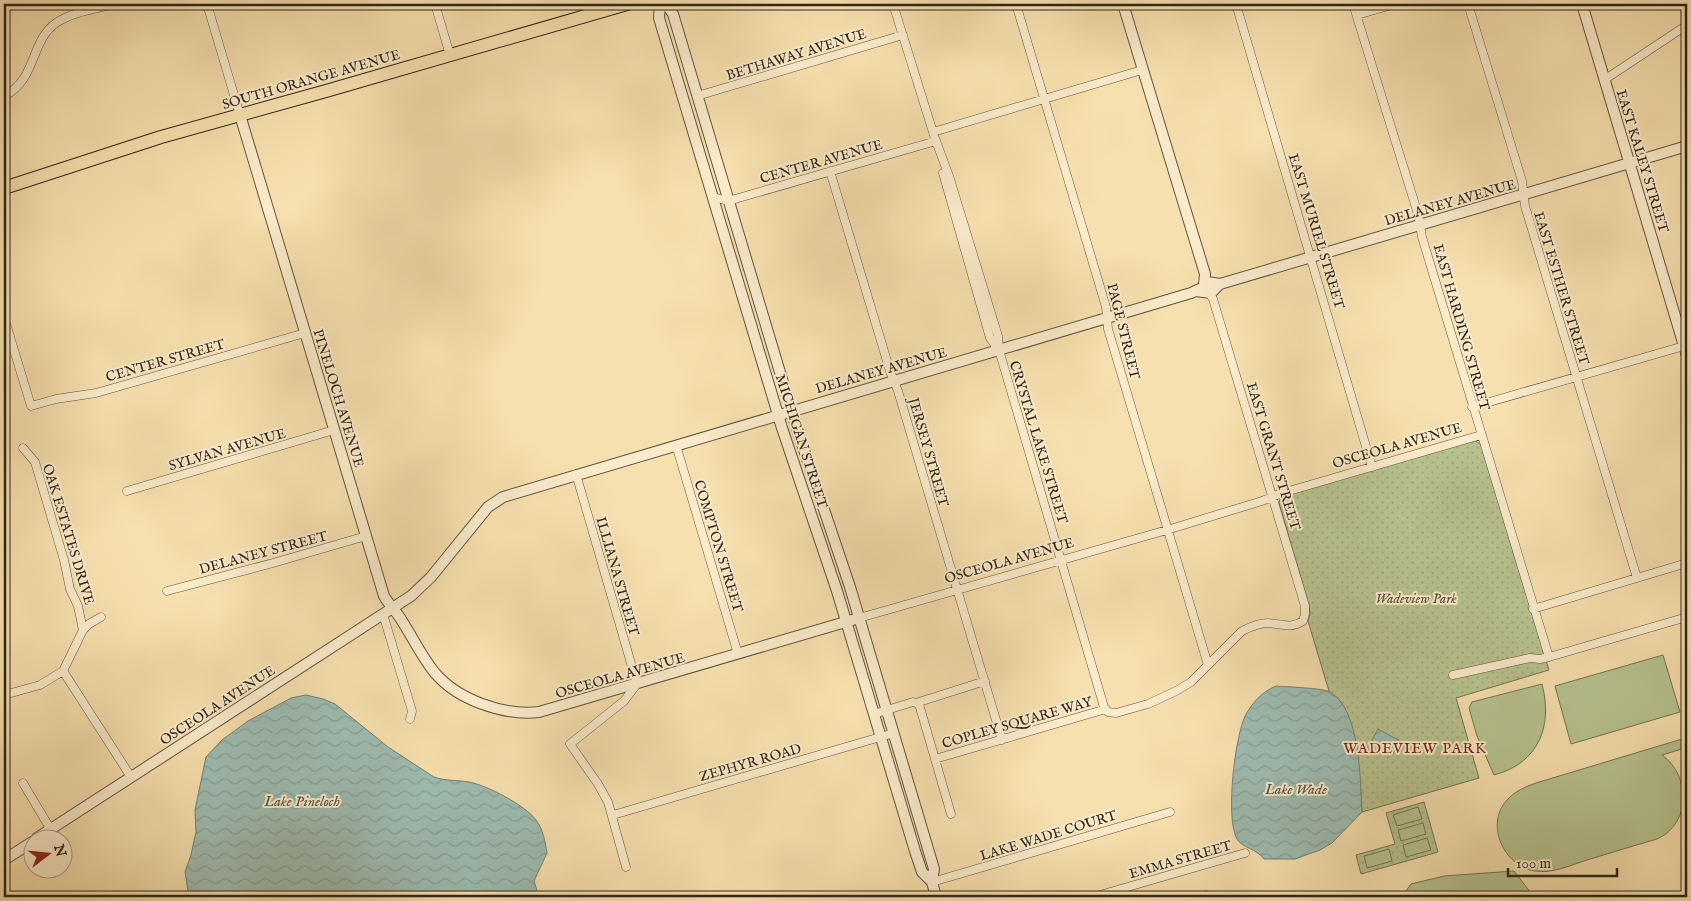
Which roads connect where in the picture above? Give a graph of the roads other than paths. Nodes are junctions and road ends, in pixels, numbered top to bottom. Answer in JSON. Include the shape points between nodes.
{"nodes":[{"id":1,"x":115,"y":4,"type":"edge"},
{"id":2,"x":207,"y":4,"type":"edge"},
{"id":3,"x":435,"y":4,"type":"edge"},
{"id":4,"x":627,"y":4,"type":"edge"},
{"id":5,"x":660,"y":4,"type":"edge"},
{"id":6,"x":666,"y":4,"type":"edge"},
{"id":7,"x":894,"y":4,"type":"edge"},
{"id":8,"x":1016,"y":4,"type":"edge"},
{"id":9,"x":1123,"y":4,"type":"edge"},
{"id":10,"x":1236,"y":4,"type":"edge"},
{"id":11,"x":1354,"y":4,"type":"edge"},
{"id":12,"x":1395,"y":4,"type":"edge"},
{"id":13,"x":1468,"y":4,"type":"edge"},
{"id":14,"x":1582,"y":4,"type":"edge"},
{"id":15,"x":1357,"y":15,"type":"junction"},
{"id":16,"x":1687,"y":25,"type":"edge"},
{"id":17,"x":903,"y":35,"type":"junction"},
{"id":18,"x":450,"y":55,"type":"junction"},
{"id":19,"x":1142,"y":70,"type":"junction"},
{"id":20,"x":1604,"y":80,"type":"junction"},
{"id":21,"x":4,"y":96,"type":"edge"},
{"id":22,"x":697,"y":96,"type":"junction"},
{"id":23,"x":1044,"y":98,"type":"junction"},
{"id":24,"x":240,"y":115,"type":"junction"},
{"id":25,"x":933,"y":132,"type":"junction"},
{"id":26,"x":936,"y":141,"type":"junction"},
{"id":27,"x":1687,"y":146,"type":"edge"},
{"id":28,"x":1630,"y":163,"type":"junction"},
{"id":29,"x":830,"y":171,"type":"junction"},
{"id":30,"x":4,"y":188,"type":"edge"},
{"id":31,"x":1523,"y":195,"type":"junction"},
{"id":32,"x":713,"y":197,"type":"junction"},
{"id":33,"x":728,"y":201,"type":"junction"},
{"id":34,"x":1420,"y":226,"type":"junction"},
{"id":35,"x":1311,"y":257,"type":"junction"},
{"id":36,"x":754,"y":288,"type":"junction"},
{"id":37,"x":1209,"y":288,"type":"junction"},
{"id":38,"x":741,"y":292,"type":"junction"},
{"id":39,"x":4,"y":317,"type":"edge"},
{"id":40,"x":1107,"y":318,"type":"junction"},
{"id":41,"x":305,"y":333,"type":"junction"},
{"id":42,"x":999,"y":350,"type":"junction"},
{"id":43,"x":1686,"y":351,"type":"edge"},
{"id":44,"x":1577,"y":378,"type":"junction"},
{"id":45,"x":894,"y":381,"type":"junction"},
{"id":46,"x":1472,"y":407,"type":"junction"},
{"id":47,"x":791,"y":411,"type":"junction"},
{"id":48,"x":778,"y":414,"type":"junction"},
{"id":49,"x":334,"y":430,"type":"junction"},
{"id":50,"x":1481,"y":435,"type":"junction"},
{"id":51,"x":676,"y":445,"type":"junction"},
{"id":52,"x":23,"y":448,"type":"dead end"},
{"id":53,"x":1372,"y":467,"type":"junction"},
{"id":54,"x":576,"y":474,"type":"junction"},
{"id":55,"x":127,"y":491,"type":"dead end"},
{"id":56,"x":517,"y":492,"type":"joint"},
{"id":57,"x":1272,"y":498,"type":"junction"},
{"id":58,"x":816,"y":529,"type":"junction"},
{"id":59,"x":1167,"y":530,"type":"junction"},
{"id":60,"x":366,"y":536,"type":"junction"},
{"id":61,"x":833,"y":537,"type":"junction"},
{"id":62,"x":1061,"y":559,"type":"junction"},
{"id":63,"x":1687,"y":563,"type":"edge"},
{"id":64,"x":1637,"y":578,"type":"junction"},
{"id":65,"x":957,"y":590,"type":"junction"},
{"id":66,"x":167,"y":591,"type":"dead end"},
{"id":67,"x":393,"y":608,"type":"junction"},
{"id":68,"x":1533,"y":608,"type":"junction"},
{"id":69,"x":383,"y":614,"type":"junction"},
{"id":70,"x":101,"y":617,"type":"dead end"},
{"id":71,"x":1687,"y":617,"type":"edge"},
{"id":72,"x":860,"y":618,"type":"junction"},
{"id":73,"x":1303,"y":621,"type":"joint"},
{"id":74,"x":846,"y":622,"type":"junction"},
{"id":75,"x":83,"y":630,"type":"junction"},
{"id":76,"x":738,"y":654,"type":"junction"},
{"id":77,"x":1549,"y":657,"type":"junction"},
{"id":78,"x":1208,"y":665,"type":"junction"},
{"id":79,"x":63,"y":671,"type":"junction"},
{"id":80,"x":1453,"y":676,"type":"dead end"},
{"id":81,"x":985,"y":681,"type":"junction"},
{"id":82,"x":637,"y":684,"type":"junction"},
{"id":83,"x":4,"y":695,"type":"edge"},
{"id":84,"x":916,"y":702,"type":"junction"},
{"id":85,"x":887,"y":710,"type":"junction"},
{"id":86,"x":1107,"y":711,"type":"junction"},
{"id":87,"x":544,"y":712,"type":"joint"},
{"id":88,"x":874,"y":714,"type":"junction"},
{"id":89,"x":410,"y":719,"type":"dead end"},
{"id":90,"x":894,"y":733,"type":"junction"},
{"id":91,"x":881,"y":737,"type":"junction"},
{"id":92,"x":1002,"y":740,"type":"junction"},
{"id":93,"x":935,"y":759,"type":"junction"},
{"id":94,"x":130,"y":777,"type":"junction"},
{"id":95,"x":23,"y":783,"type":"dead end"},
{"id":96,"x":1170,"y":812,"type":"dead end"},
{"id":97,"x":951,"y":814,"type":"dead end"},
{"id":98,"x":613,"y":815,"type":"junction"},
{"id":99,"x":50,"y":828,"type":"edge"},
{"id":100,"x":54,"y":828,"type":"edge"},
{"id":101,"x":22,"y":848,"type":"edge"},
{"id":102,"x":1245,"y":853,"type":"dead end"},
{"id":103,"x":4,"y":860,"type":"edge"},
{"id":104,"x":626,"y":867,"type":"dead end"},
{"id":105,"x":932,"y":882,"type":"junction"},
{"id":106,"x":936,"y":897,"type":"edge"},
{"id":107,"x":1093,"y":897,"type":"edge"}],
"edges":[{"from":1,"to":21,"type":"street","via":[[56,23],[43,36],[22,82]]},
{"from":2,"to":24,"type":"street","name":"PINELOCH AVENUE"},
{"from":3,"to":18,"type":"street"},
{"from":4,"to":18,"type":"main road","name":"SOUTH ORANGE AVENUE"},
{"from":5,"to":32,"type":"street","name":"MICHIGAN STREET","via":[[659,18]]},
{"from":6,"to":22,"type":"street","name":"MICHIGAN STREET","via":[[673,14]]},
{"from":7,"to":17,"type":"street","name":"CRYSTAL LAKE STREET"},
{"from":8,"to":23,"type":"street","name":"PAGE STREET"},
{"from":9,"to":19,"type":"street","name":"EAST GRANT STREET"},
{"from":10,"to":35,"type":"street","name":"EAST MURIEL STREET"},
{"from":11,"to":15,"type":"street","name":"EAST HARDING STREET"},
{"from":12,"to":15,"type":"street"},
{"from":13,"to":31,"type":"street","name":"EAST ESTHER STREET","via":[[1522,181]]},
{"from":14,"to":20,"type":"street","name":"EAST KALEY STREET"},
{"from":15,"to":34,"type":"street","name":"EAST HARDING STREET"},
{"from":16,"to":20,"type":"street"},
{"from":17,"to":22,"type":"street","name":"BETHAWAY AVENUE"},
{"from":17,"to":25,"type":"street","name":"CRYSTAL LAKE STREET"},
{"from":18,"to":24,"type":"main road","name":"SOUTH ORANGE AVENUE"},
{"from":19,"to":23,"type":"street"},
{"from":19,"to":37,"type":"street","name":"EAST GRANT STREET"},
{"from":20,"to":28,"type":"street","name":"EAST KALEY STREET"},
{"from":22,"to":33,"type":"street","name":"MICHIGAN STREET"},
{"from":23,"to":25,"type":"street"},
{"from":23,"to":40,"type":"street","name":"PAGE STREET"},
{"from":24,"to":30,"type":"main road","name":"SOUTH ORANGE AVENUE"},
{"from":24,"to":41,"type":"street","name":"PINELOCH AVENUE"},
{"from":25,"to":26,"type":"street","name":"CRYSTAL LAKE STREET"},
{"from":26,"to":29,"type":"street","name":"CENTER AVENUE"},
{"from":26,"to":42,"type":"street","name":"CRYSTAL LAKE STREET","via":[[990,338]]},
{"from":27,"to":28,"type":"street","name":"DELANEY AVENUE"},
{"from":28,"to":31,"type":"street","name":"DELANEY AVENUE"},
{"from":28,"to":43,"type":"street","name":"EAST KALEY STREET"},
{"from":29,"to":33,"type":"street","name":"CENTER AVENUE"},
{"from":29,"to":45,"type":"street","name":"JERSEY STREET"},
{"from":31,"to":34,"type":"street","name":"DELANEY AVENUE"},
{"from":31,"to":44,"type":"street","name":"EAST ESTHER STREET"},
{"from":32,"to":33,"type":"street"},
{"from":32,"to":38,"type":"street","name":"MICHIGAN STREET"},
{"from":33,"to":36,"type":"street","name":"MICHIGAN STREET"},
{"from":34,"to":35,"type":"street","name":"DELANEY AVENUE"},
{"from":34,"to":46,"type":"street","name":"EAST HARDING STREET"},
{"from":35,"to":37,"type":"street","name":"DELANEY AVENUE"},
{"from":35,"to":53,"type":"street","name":"EAST MURIEL STREET"},
{"from":36,"to":38,"type":"street"},
{"from":36,"to":47,"type":"street","name":"MICHIGAN STREET"},
{"from":37,"to":40,"type":"street","name":"DELANEY AVENUE"},
{"from":37,"to":57,"type":"street","name":"EAST GRANT STREET"},
{"from":38,"to":48,"type":"street","name":"MICHIGAN STREET"},
{"from":39,"to":41,"type":"street","name":"CENTER STREET","via":[[31,406],[96,393]]},
{"from":40,"to":42,"type":"street","name":"DELANEY AVENUE"},
{"from":40,"to":59,"type":"street","name":"PAGE STREET"},
{"from":41,"to":49,"type":"street","name":"PINELOCH AVENUE"},
{"from":42,"to":45,"type":"street","name":"DELANEY AVENUE"},
{"from":42,"to":62,"type":"street","name":"CRYSTAL LAKE STREET"},
{"from":43,"to":44,"type":"street","name":"OSCEOLA AVENUE"},
{"from":44,"to":46,"type":"street","name":"OSCEOLA AVENUE"},
{"from":44,"to":64,"type":"street","name":"EAST ESTHER STREET"},
{"from":45,"to":47,"type":"street","name":"DELANEY AVENUE"},
{"from":45,"to":65,"type":"street","name":"JERSEY STREET"},
{"from":46,"to":50,"type":"street","name":"EAST HARDING STREET"},
{"from":47,"to":48,"type":"street","name":"DELANEY AVENUE"},
{"from":47,"to":61,"type":"street","name":"MICHIGAN STREET"},
{"from":48,"to":51,"type":"street","name":"DELANEY AVENUE"},
{"from":48,"to":58,"type":"street","name":"MICHIGAN STREET"},
{"from":49,"to":55,"type":"street","name":"SYLVAN AVENUE"},
{"from":49,"to":60,"type":"street","name":"PINELOCH AVENUE"},
{"from":50,"to":53,"type":"street","name":"OSCEOLA AVENUE"},
{"from":50,"to":68,"type":"street","name":"EAST HARDING STREET"},
{"from":51,"to":54,"type":"street","name":"DELANEY AVENUE"},
{"from":51,"to":76,"type":"street","name":"COMPTON STREET"},
{"from":52,"to":75,"type":"street","name":"OAK ESTATES DRIVE","via":[[35,462]]},
{"from":53,"to":57,"type":"street","name":"OSCEOLA AVENUE"},
{"from":54,"to":56,"type":"street","name":"DELANEY AVENUE"},
{"from":54,"to":82,"type":"street","name":"ILLIANA STREET"},
{"from":56,"to":67,"type":"street","name":"OSCEOLA AVENUE","via":[[492,504],[427,582]]},
{"from":57,"to":59,"type":"street","name":"OSCEOLA AVENUE"},
{"from":57,"to":73,"type":"street","name":"EAST GRANT STREET","via":[[1305,606]]},
{"from":58,"to":61,"type":"street","via":[[826,537]]},
{"from":58,"to":74,"type":"street","name":"MICHIGAN STREET"},
{"from":59,"to":62,"type":"street","name":"OSCEOLA AVENUE"},
{"from":59,"to":78,"type":"street","name":"PAGE STREET"},
{"from":60,"to":66,"type":"street","name":"DELANEY STREET"},
{"from":60,"to":67,"type":"street","name":"PINELOCH AVENUE","via":[[384,596]]},
{"from":61,"to":72,"type":"street","name":"MICHIGAN STREET"},
{"from":62,"to":65,"type":"street","name":"OSCEOLA AVENUE"},
{"from":62,"to":86,"type":"street","name":"CRYSTAL LAKE STREET"},
{"from":63,"to":64,"type":"street"},
{"from":64,"to":68,"type":"street"},
{"from":65,"to":72,"type":"street","name":"OSCEOLA AVENUE"},
{"from":65,"to":81,"type":"street","name":"JERSEY STREET"},
{"from":67,"to":69,"type":"street","name":"OSCEOLA AVENUE"},
{"from":67,"to":87,"type":"street","name":"PINELOCH AVENUE","via":[[431,667],[454,690],[508,712]]},
{"from":68,"to":77,"type":"street","name":"EAST HARDING STREET"},
{"from":69,"to":89,"type":"street","via":[[412,711]]},
{"from":69,"to":94,"type":"street","name":"OSCEOLA AVENUE"},
{"from":70,"to":75,"type":"street"},
{"from":71,"to":77,"type":"street"},
{"from":72,"to":74,"type":"street","name":"OSCEOLA AVENUE"},
{"from":72,"to":85,"type":"street","name":"MICHIGAN STREET"},
{"from":73,"to":78,"type":"street","name":"COPLEY SQUARE WAY","via":[[1292,626],[1268,623],[1251,627],[1236,636]]},
{"from":74,"to":76,"type":"street","name":"OSCEOLA AVENUE"},
{"from":74,"to":88,"type":"street","name":"MICHIGAN STREET"},
{"from":75,"to":79,"type":"street"},
{"from":76,"to":82,"type":"street","name":"OSCEOLA AVENUE"},
{"from":77,"to":80,"type":"street","via":[[1530,658]]},
{"from":78,"to":86,"type":"street","name":"COPLEY SQUARE WAY","via":[[1191,682],[1163,698],[1116,713]]},
{"from":79,"to":83,"type":"street","via":[[40,685]]},
{"from":79,"to":94,"type":"street"},
{"from":81,"to":84,"type":"street"},
{"from":81,"to":92,"type":"street","name":"JERSEY STREET"},
{"from":82,"to":87,"type":"street","name":"OSCEOLA AVENUE"},
{"from":82,"to":98,"type":"street","via":[[624,701],[570,744],[598,784]]},
{"from":84,"to":85,"type":"street"},
{"from":84,"to":93,"type":"street"},
{"from":85,"to":88,"type":"street"},
{"from":85,"to":90,"type":"street","name":"MICHIGAN STREET"},
{"from":86,"to":92,"type":"street","name":"COPLEY SQUARE WAY"},
{"from":88,"to":91,"type":"street","name":"MICHIGAN STREET"},
{"from":90,"to":91,"type":"street","name":"ZEPHYR ROAD"},
{"from":90,"to":105,"type":"street","name":"MICHIGAN STREET","via":[[934,869]]},
{"from":91,"to":98,"type":"street","name":"ZEPHYR ROAD"},
{"from":91,"to":105,"type":"street","name":"MICHIGAN STREET","via":[[922,872]]},
{"from":92,"to":93,"type":"street","name":"COPLEY SQUARE WAY"},
{"from":93,"to":97,"type":"street"},
{"from":94,"to":100,"type":"street","name":"OSCEOLA AVENUE"},
{"from":95,"to":99,"type":"street"},
{"from":96,"to":105,"type":"street","name":"LAKE WADE COURT"},
{"from":98,"to":104,"type":"street"},
{"from":101,"to":103,"type":"street"},
{"from":102,"to":107,"type":"street","name":"EMMA STREET"},
{"from":105,"to":106,"type":"street","name":"MICHIGAN STREET"}]}
